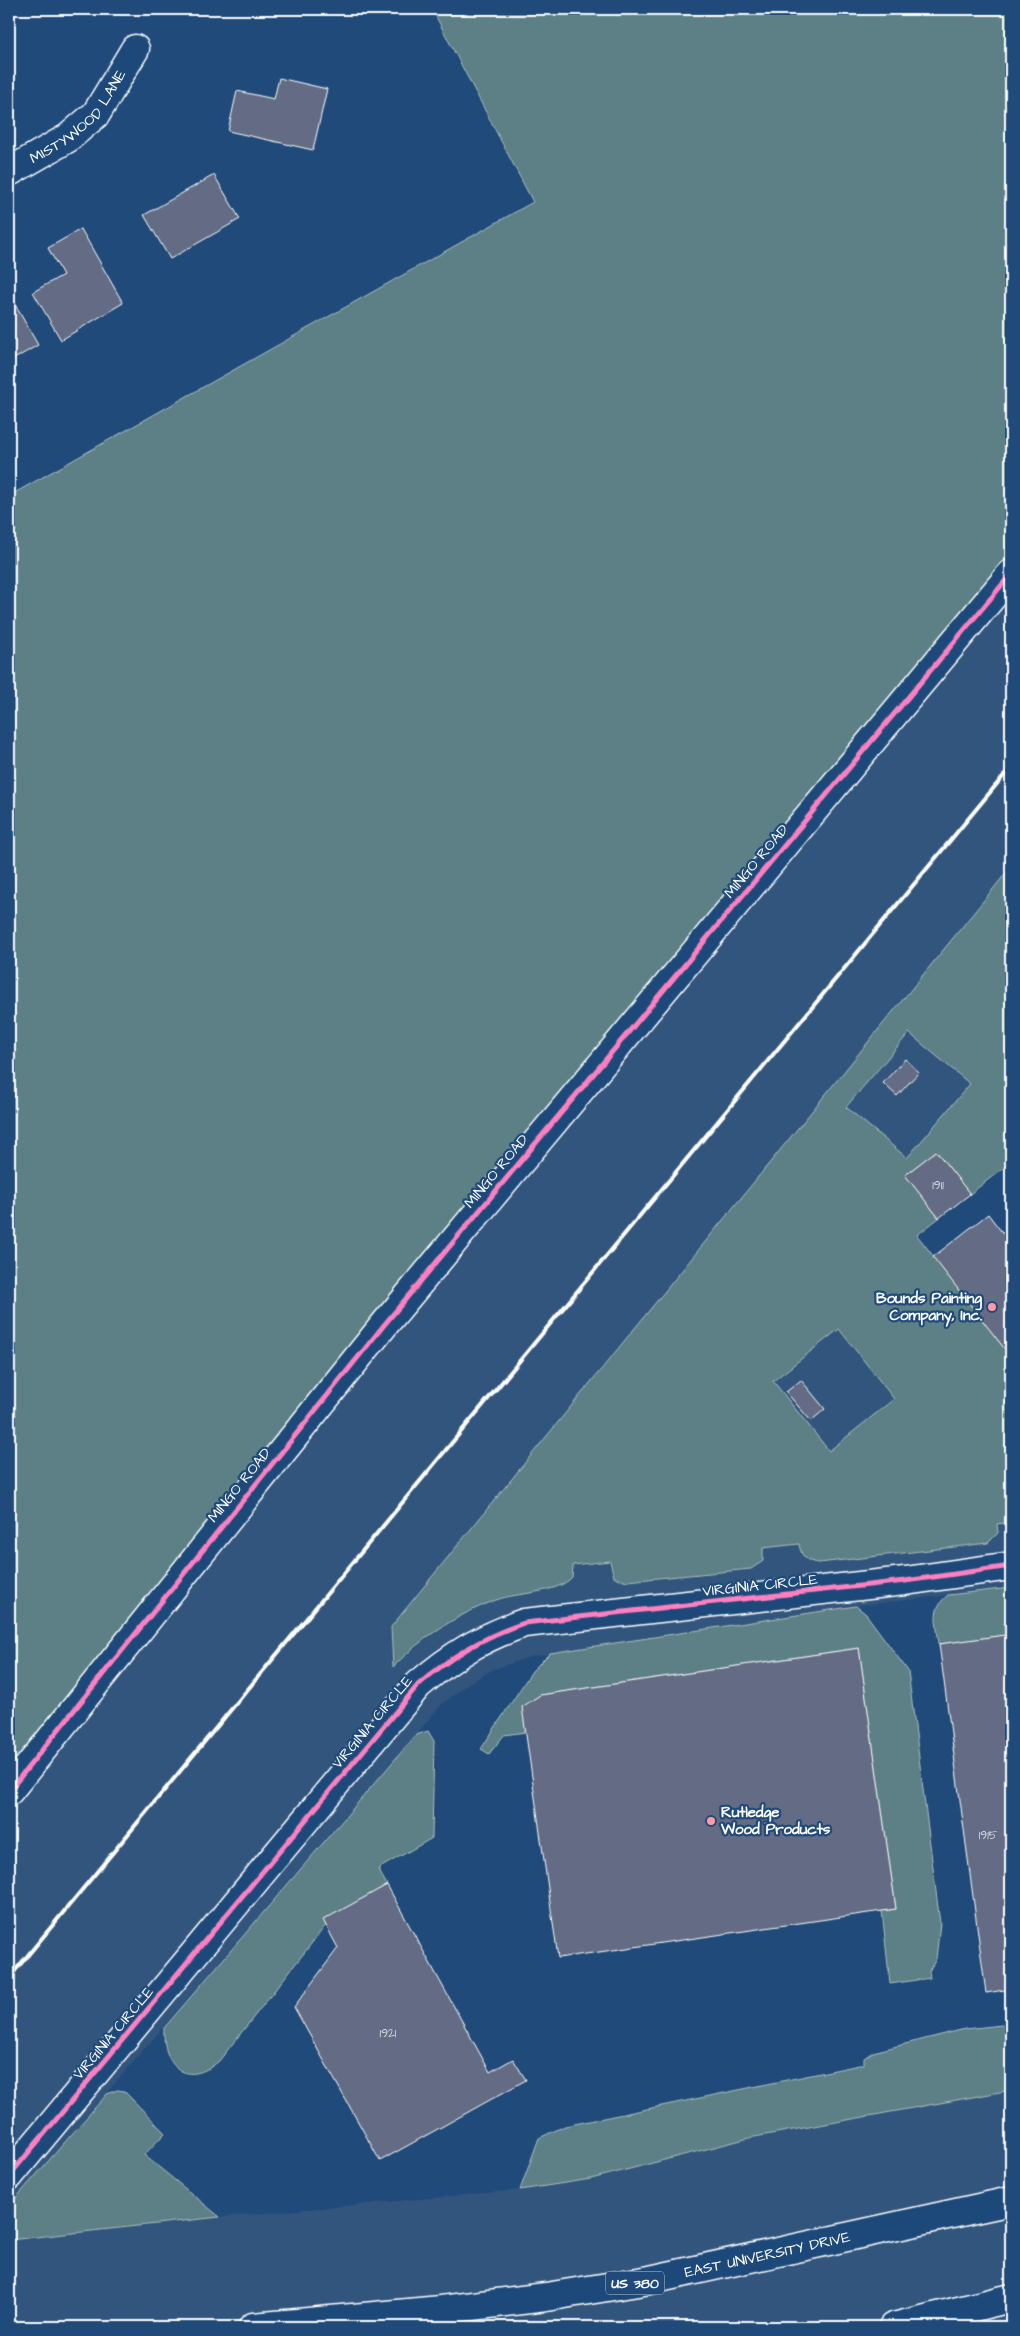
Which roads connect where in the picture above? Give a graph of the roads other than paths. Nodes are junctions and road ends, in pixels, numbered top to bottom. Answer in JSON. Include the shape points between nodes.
{"nodes":[{"id":1,"x":134,"y":49,"type":"dead end"},
{"id":2,"x":9,"y":172,"type":"edge"},
{"id":3,"x":1011,"y":574,"type":"edge"},
{"id":4,"x":1011,"y":1566,"type":"edge"},
{"id":5,"x":9,"y":1791,"type":"edge"},
{"id":6,"x":9,"y":2176,"type":"edge"},
{"id":7,"x":1011,"y":2201,"type":"edge"},
{"id":8,"x":1011,"y":2298,"type":"edge"},
{"id":9,"x":253,"y":2327,"type":"edge"},
{"id":10,"x":893,"y":2327,"type":"edge"}],
"edges":[{"from":1,"to":2,"type":"street","name":"MISTYWOOD LANE","via":[[96,114],[68,138]]},
{"from":3,"to":5,"type":"street","name":"MINGO ROAD","via":[[384,1325]]},
{"from":4,"to":6,"type":"street","name":"VIRGINIA CIRCLE","via":[[905,1581],[524,1623],[454,1656],[418,1685]]},
{"from":7,"to":9,"type":"street","name":"EAST UNIVERSITY DRIVE","number":"US 380","via":[[650,2280],[450,2309]]},
{"from":8,"to":10,"type":"street"}]}
